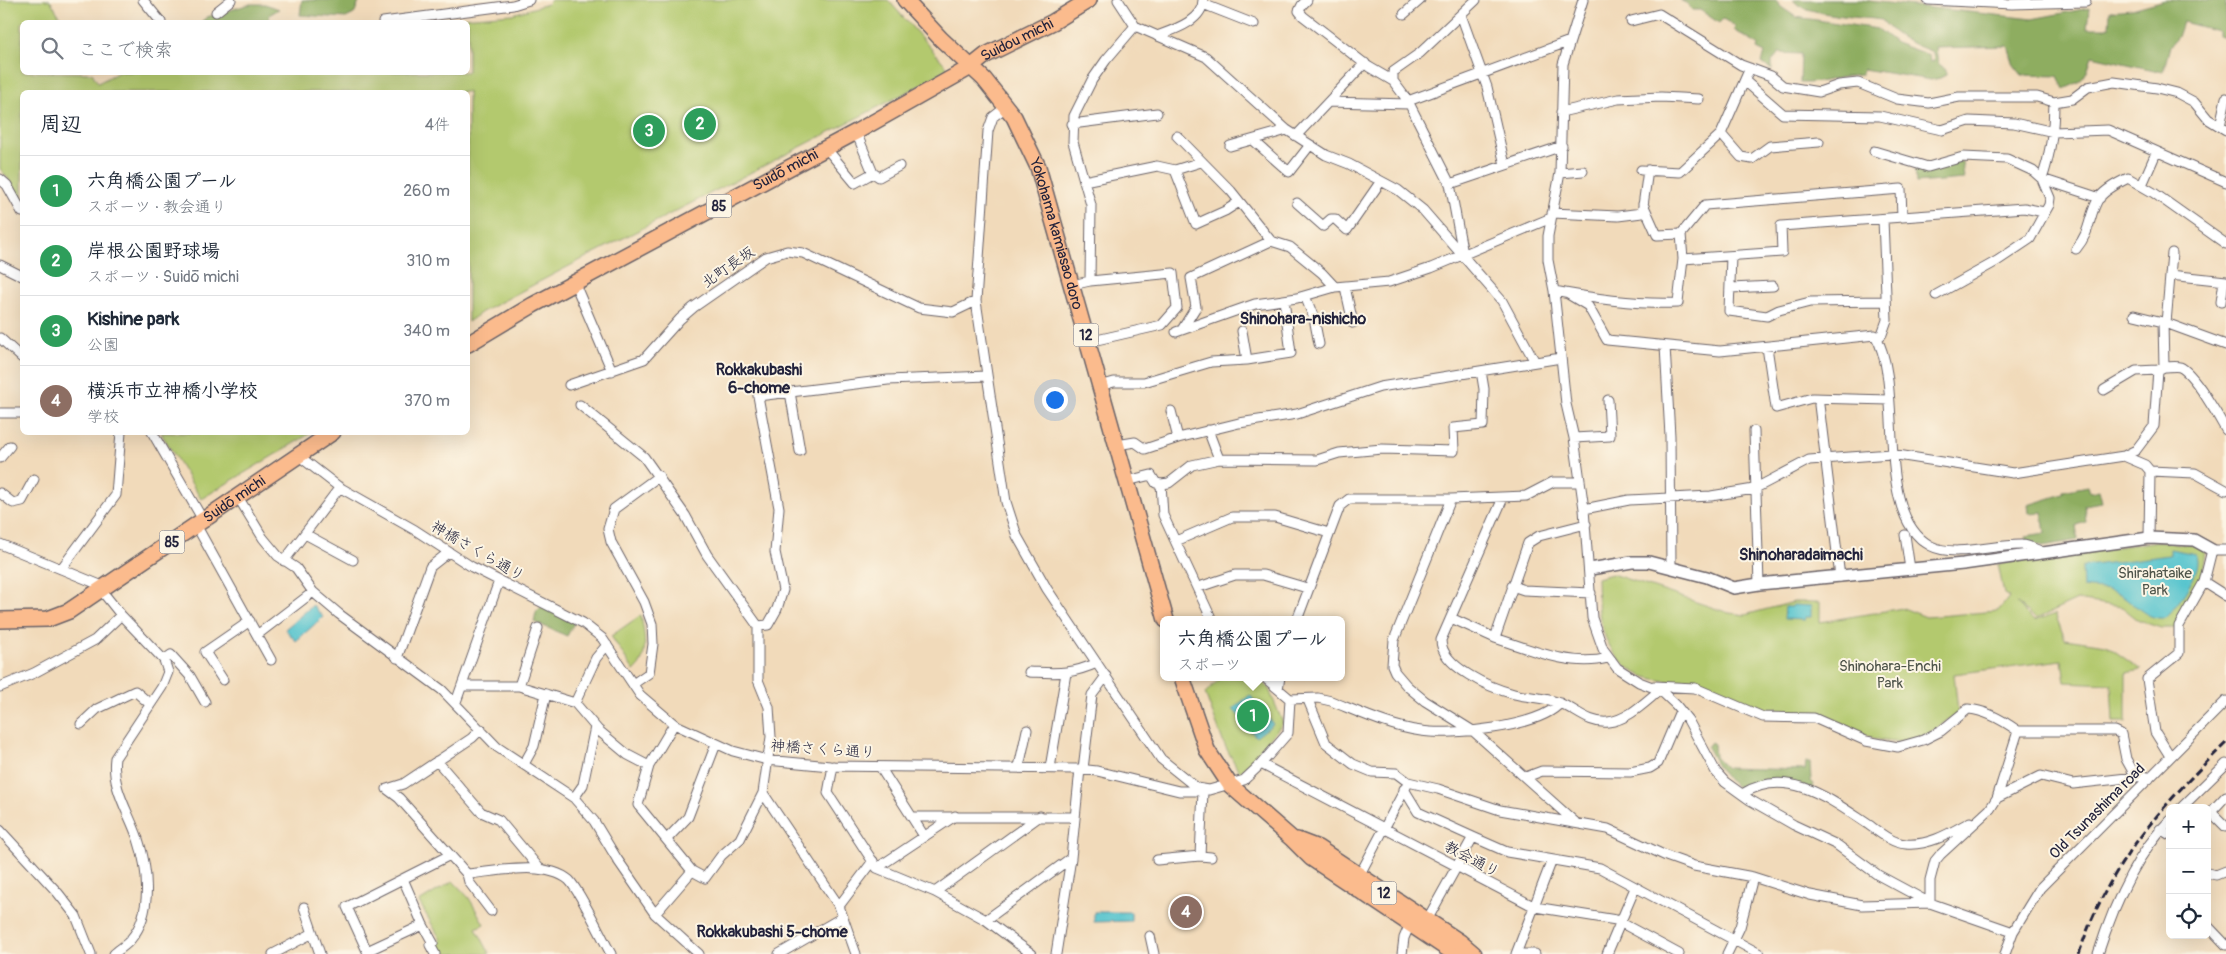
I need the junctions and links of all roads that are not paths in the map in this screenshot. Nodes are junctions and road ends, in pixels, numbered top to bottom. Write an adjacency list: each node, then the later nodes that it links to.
1 (143, 0): 19 (street)
2 (231, 0): 16 (street)
3 (529, 0): 14 (street)
4 (905, 0): 27 (main road, 12)
5 (1089, 0): 27 (main road, Suidou michi / 85)
6 (1118, 0): 23 (street)
7 (1307, 0): 26 (street)
8 (1420, 0): 17 (street)
9 (1573, 0): 15 (street)
10 (1928, 0): 13 (street)
11 (1473, 1): 18 (street)
12 (1203, 2): 22 (street); 24 (street)
13 (2086, 2)
14 (496, 4): 20 (street)
15 (1582, 4): 25 (street)
16 (216, 12)
17 (1404, 14)
18 (1461, 14): 29 (street); 30 (street)
19 (159, 20)
20 (396, 20)
21 (1631, 21): 28 (street)
22 (1254, 24)
23 (1135, 26): 24 (street); 40 (street)
24 (1157, 36): 42 (street)
25 (1570, 42): 29 (street); 38 (street)
26 (1365, 63): 30 (street); 34 (street)
27 (971, 67): 37 (main road, Yokohama kamiasao doro / 12); 43 (main road, Suidō michi / 85)
28 (1750, 68): 31 (street); 35 (street)
29 (1482, 74): 36 (street); 57 (street)
30 (1393, 81): 36 (street)
31 (1745, 81): 44 (street); 45 (street)
32 (2226, 98): 41 (street)
33 (1699, 99): 38 (street)
34 (1328, 102): 36 (street); 47 (street)
35 (2054, 102): 41 (street); 44 (street)
36 (1409, 103): 68 (street)
37 (1006, 108): 93 (main road, Yokohama kamiasao doro / 12); 103 (street)
38 (1561, 112): 52 (street)
39 (1157, 113): 40 (street)
40 (1071, 118): 65 (street)
41 (2223, 128)
42 (1287, 130): 47 (street); 48 (street)
43 (856, 132): 53 (main road, Suidō michi / 85); 61 (street)
44 (2054, 132): 55 (street); 64 (street)
45 (1721, 134): 49 (street); 73 (street)
46 (1177, 136): 56 (street)
47 (1296, 136): 50 (street)
48 (1253, 140): 50 (street); 51 (street)
49 (1819, 142)
50 (1310, 145): 66 (street)
51 (1230, 146)
52 (1562, 146): 57 (street); 62 (street)
53 (826, 148): 61 (street); 92 (main road, Suidō michi / 85)
54 (1874, 151): 64 (street)
55 (2156, 153): 67 (street); 69 (street)
56 (1201, 162): 59 (street); 71 (street)
57 (1506, 165): 68 (street)
58 (899, 166): 61 (street)
59 (1175, 170): 65 (street); 71 (street)
60 (1583, 172): 62 (street)
61 (874, 173)
62 (1560, 173): 76 (street)
63 (0, 179): 74 (street)
64 (2042, 179): 70 (street); 75 (street)
65 (1084, 181): 90 (street)
66 (1381, 181): 72 (street); 84 (street)
67 (2226, 182)
68 (1450, 184): 84 (street)
69 (2142, 185): 70 (street); 81 (street)
70 (2100, 198): 82 (street)
71 (1239, 202): 80 (street)
72 (1297, 203)
73 (1643, 204): 76 (street); 79 (street)
74 (20, 208)
75 (2044, 212): 77 (street); 100 (street)
76 (1552, 216): 84 (street); 98 (street)
77 (1902, 217): 78 (street); 79 (street)
78 (1883, 219): 85 (street); 104 (street)
79 (1681, 234): 86 (street)
80 (1271, 241): 96 (street); 102 (street)
81 (2226, 244)
82 (2076, 248)
83 (2172, 253): 89 (street)
84 (1463, 255): 95 (street); 121 (street)
85 (1731, 256): 86 (street); 97 (street)
86 (1683, 260): 99 (street)
87 (0, 265): 88 (street)
88 (20, 275)
89 (2170, 275): 91 (street); 107 (street)
90 (1090, 281): 93 (street); 112 (street)
91 (2225, 281): 105 (street)
92 (575, 284): 113 (main road, Suidō michi / 85); 123 (street)
93 (1072, 285): 112 (main road, Yokohama kamiasao doro / 12)
94 (1773, 286): 97 (street)
95 (1345, 287): 96 (street); 108 (street)
96 (1334, 288): 101 (street)
97 (1731, 288): 104 (street)
98 (1554, 291): 99 (street); 119 (street)
99 (1568, 294): 116 (street)
100 (1936, 295)
101 (1305, 296): 102 (street); 114 (street)
102 (1284, 300): 120 (street)
103 (976, 301): 123 (street, 北町長坂); 125 (street)
104 (1885, 301): 111 (street)
105 (2221, 302)
106 (2134, 315): 107 (street)
107 (2164, 322): 115 (street); 122 (street)
108 (1353, 323)
109 (1242, 331): 120 (street)
110 (0, 338): 118 (street)
111 (1877, 339): 117 (street); 131 (street)
112 (1088, 342): 127 (main road, Yokohama kamiasao doro / 12)
113 (470, 343)
114 (1319, 344)
115 (2226, 345)
116 (1665, 346): 117 (street); 166 (street)
117 (1767, 346): 131 (street)
118 (20, 356)
119 (1561, 358): 121 (street); 145 (street)
120 (1247, 360): 127 (street)
121 (1535, 362): 124 (street)
122 (2161, 369): 128 (street); 139 (street); 151 (street)
123 (612, 371): 126 (street, 北町長坂)
124 (1481, 371): 138 (street); 153 (street)
125 (987, 376): 129 (street); 215 (street)
126 (569, 385)
127 (1100, 386): 146 (main road, Yokohama kamiasao doro / 12)
128 (2104, 390)
129 (790, 392): 148 (street); 206 (street)
130 (1608, 400): 145 (street)
131 (1889, 400): 149 (street)
132 (0, 405): 136 (street)
133 (1820, 405): 154 (street)
134 (580, 406): 156 (street)
135 (1171, 412): 144 (street)
136 (4, 413): 137 (street)
137 (20, 413)
138 (1208, 430): 144 (street); 153 (street)
139 (2226, 430)
140 (1754, 431): 162 (street)
141 (120, 435): 185 (street)
142 (154, 435): 170 (street)
143 (329, 435): 150 (main road, Suidō michi / 85)
144 (1178, 438): 146 (street)
145 (1574, 438): 159 (street)
146 (1117, 445): 158 (main road, Yokohama kamiasao doro / 12)
147 (10, 446): 152 (street)
148 (800, 451)
149 (1891, 454): 151 (street); 154 (street); 181 (street)
150 (299, 456): 161 (street, 神橋さくら通り); 165 (main road, Suidō michi / 85)
151 (2124, 456): 155 (street)
152 (0, 458)
153 (1219, 459): 160 (street)
154 (1826, 459): 162 (street); 188 (street)
155 (2150, 471): 163 (street); 175 (street)
156 (659, 476): 206 (street); 223 (street)
157 (34, 479): 164 (street)
158 (1127, 481): 160 (street); 200 (main road, Yokohama kamiasao doro / 12)
159 (1580, 482): 167 (street); 169 (street)
160 (1161, 484): 176 (street)
161 (340, 487): 173 (street); 180 (street, 神橋さくら通り)
162 (1754, 489): 166 (street); 191 (street)
163 (2226, 490)
164 (0, 493)
165 (238, 497): 170 (main road, Suidō michi / 85); 183 (street)
166 (1671, 497): 169 (street); 184 (street)
167 (1503, 498): 168 (street); 203 (street)
168 (1450, 500): 172 (street); 244 (street)
169 (1584, 509): 171 (street)
170 (200, 523): 195 (main road, Suidō michi / 85); 205 (street)
171 (1586, 524): 187 (street); 192 (street)
172 (1329, 533): 176 (street); 194 (street)
173 (305, 534): 182 (street); 183 (street)
174 (1905, 535): 186 (street)
175 (2149, 538): 178 (street); 181 (street)
176 (1176, 541): 193 (street)
177 (0, 544): 185 (street)
178 (2212, 550): 179 (street); 190 (street)
179 (2226, 550)
180 (449, 552): 189 (street, 神橋さくら通り); 211 (street)
181 (2044, 553): 186 (street)
182 (353, 560)
183 (284, 561): 196 (street)
184 (1672, 567): 187 (street); 191 (street)
185 (61, 569): 195 (street)
186 (1910, 569): 188 (street)
187 (1590, 570): 197 (street)
188 (1840, 577): 191 (street)
189 (499, 580): 210 (street, 神橋さくら通り); 224 (street)
190 (2204, 582): 198 (street); 247 (street)
191 (1759, 584)
192 (1512, 586): 197 (street); 209 (street)
193 (1199, 587): 194 (street); 201 (street)
194 (1307, 588): 202 (street)
195 (103, 589): 199 (street); 204 (main road, Suidō michi / 85)
196 (313, 592): 208 (street); 211 (street)
197 (1591, 593): 212 (street)
198 (2226, 596)
199 (121, 615): 213 (street); 226 (street)
200 (1165, 616)
201 (1210, 616)
202 (1298, 616)
203 (1451, 618): 209 (street); 236 (street)
204 (0, 620)
205 (250, 621): 208 (street); 219 (street)
206 (758, 626): 248 (street)
207 (538, 628): 225 (street)
208 (257, 635): 214 (street)
209 (1495, 638): 212 (street)
210 (607, 645): 223 (street, 神橋さくら通り); 235 (street)
211 (398, 658): 234 (street)
212 (1608, 658): 227 (street)
213 (164, 660): 233 (street); 237 (street)
214 (271, 660)
215 (1097, 663): 217 (street); 218 (street)
216 (1029, 672): 217 (street)
217 (1066, 673): 257 (street)
218 (1106, 676): 258 (street); 264 (street)
219 (224, 680)
220 (1183, 681): 262 (main road, 12)
221 (1269, 681): 228 (street)
222 (1279, 681): 228 (street)
223 (633, 684): 240 (street, 神橋さくら通り)
224 (463, 686): 225 (street); 234 (street)
225 (519, 686): 229 (street)
226 (0, 687)
227 (1656, 688): 236 (street); 238 (street); 245 (street)
228 (1278, 689): 230 (street)
229 (546, 694): 235 (street); 250 (street)
230 (1290, 700): 231 (street); 251 (street, 神橋さくら通り)
231 (1308, 700): 244 (street); 263 (street)
232 (2226, 700): 247 (street, Old Tsunashima road)
233 (205, 702)
234 (456, 702): 242 (street)
235 (575, 703): 241 (street)
236 (1560, 703): 244 (street)
237 (150, 704): 239 (street); 325 (street)
238 (1680, 710): 259 (street); 266 (street)
239 (81, 724)
240 (674, 724): 246 (street, 神橋さくら通り); 253 (street)
241 (595, 727): 253 (street); 268 (street)
242 (481, 729): 249 (street); 250 (street)
243 (1027, 730): 256 (street)
244 (1473, 731): 259 (street)
245 (2018, 731): 260 (street); 269 (street)
246 (716, 744): 248 (street, 神橋さくら通り); 286 (street)
247 (2170, 756): 261 (street, Old Tsunashima road)
248 (767, 760): 254 (street, 神橋さくら通り); 265 (street)
249 (437, 761): 287 (street); 295 (street)
250 (524, 764): 268 (street)
251 (1261, 764): 262 (street, 神橋さくら通り); 279 (street, 教会通り)
252 (2226, 764): 270 (street)
253 (649, 766): 286 (street)
254 (833, 766): 255 (street, 神橋さくら通り); 293 (street)
255 (880, 767): 256 (street, 神橋さくら通り); 273 (street)
256 (1019, 767): 257 (street, 神橋さくら通り)
257 (1050, 768): 258 (street, 神橋さくら通り)
258 (1082, 769): 264 (street, 神橋さくら通り); 274 (street)
259 (1526, 777): 276 (street)
260 (2136, 777): 261 (street); 269 (street)
261 (2149, 779): 318 (street, Old Tsunashima road)
262 (1230, 785): 264 (street, 神橋さくら通り); 285 (main road, 12)
263 (1406, 786): 276 (street); 279 (street); 284 (street)
264 (1203, 791): 288 (street)
265 (763, 793): 296 (street); 306 (street)
266 (1744, 793): 275 (street); 305 (street)
267 (2226, 796): 278 (street)
268 (574, 798): 310 (street)
269 (1997, 798): 275 (street)
270 (2185, 804)
271 (955, 816): 272 (street); 273 (street); 283 (street)
272 (1040, 816): 274 (street); 304 (street)
273 (912, 817): 283 (street)
274 (1076, 817): 289 (street)
275 (1979, 817): 305 (street)
276 (1575, 822): 301 (street)
277 (2166, 824): 280 (street)
278 (2226, 827)
279 (1385, 828): 294 (street, 教会通り); 300 (street)
280 (2160, 829): 282 (street); 345 (street)
281 (0, 830): 324 (street)
282 (2166, 833)
283 (924, 836): 293 (street)
284 (1474, 837): 292 (street); 294 (street)
285 (1291, 838): 300 (main road, 12); 315 (main road, 12)
286 (667, 839): 296 (street)
287 (450, 855): 298 (street); 302 (street)
288 (1200, 856): 290 (street); 291 (street)
289 (1071, 858): 312 (street); 334 (street)
290 (1211, 858)
291 (1157, 860)
292 (1552, 860): 303 (street); 307 (street)
293 (875, 864): 304 (street); 306 (street)
294 (1458, 867): 307 (street, 教会通り); 313 (street)
295 (539, 868): 298 (street); 329 (street)
296 (692, 871): 310 (street)
297 (2226, 871): 299 (street)
298 (467, 874): 309 (street)
299 (2211, 874)
300 (1359, 876): 313 (main road, 12)
301 (1752, 877): 305 (street); 321 (street)
302 (403, 879): 316 (street); 316 (street)
303 (1635, 888): 314 (street); 321 (street)
304 (935, 892): 312 (street)
305 (1930, 903): 318 (street)
306 (839, 906): 311 (street)
307 (1535, 906): 314 (street, 教会通り); 339 (street)
308 (304, 908): 319 (street)
309 (491, 911)
310 (655, 914): 330 (street)
311 (843, 917): 331 (street); 332 (street)
312 (986, 920): 333 (street)
313 (1427, 920): 338 (main road, 12)
314 (1620, 922): 341 (street); 342 (street, 教会通り)
315 (1410, 924): 336 (street); 337 (main road, 12)
316 (423, 925): 328 (street)
317 (2211, 928): 322 (street)
318 (2013, 932): 323 (street, Old Tsunashima road)
319 (313, 933): 326 (street); 327 (street)
320 (1150, 936): 335 (street)
321 (1735, 941): 343 (street); 344 (street)
322 (2226, 945)
323 (2007, 952)
324 (91, 954)
325 (114, 954)
326 (273, 954)
327 (320, 954)
328 (435, 954)
329 (611, 954)
330 (699, 954)
331 (779, 954)
332 (856, 954)
333 (1032, 954)
334 (1056, 954)
335 (1154, 954)
336 (1402, 954)
337 (1455, 954)
338 (1474, 954)
339 (1516, 954): 340 (street)
340 (1535, 954)
341 (1607, 954)
342 (1679, 954)
343 (1726, 954)
344 (1760, 954)
345 (2098, 954)

